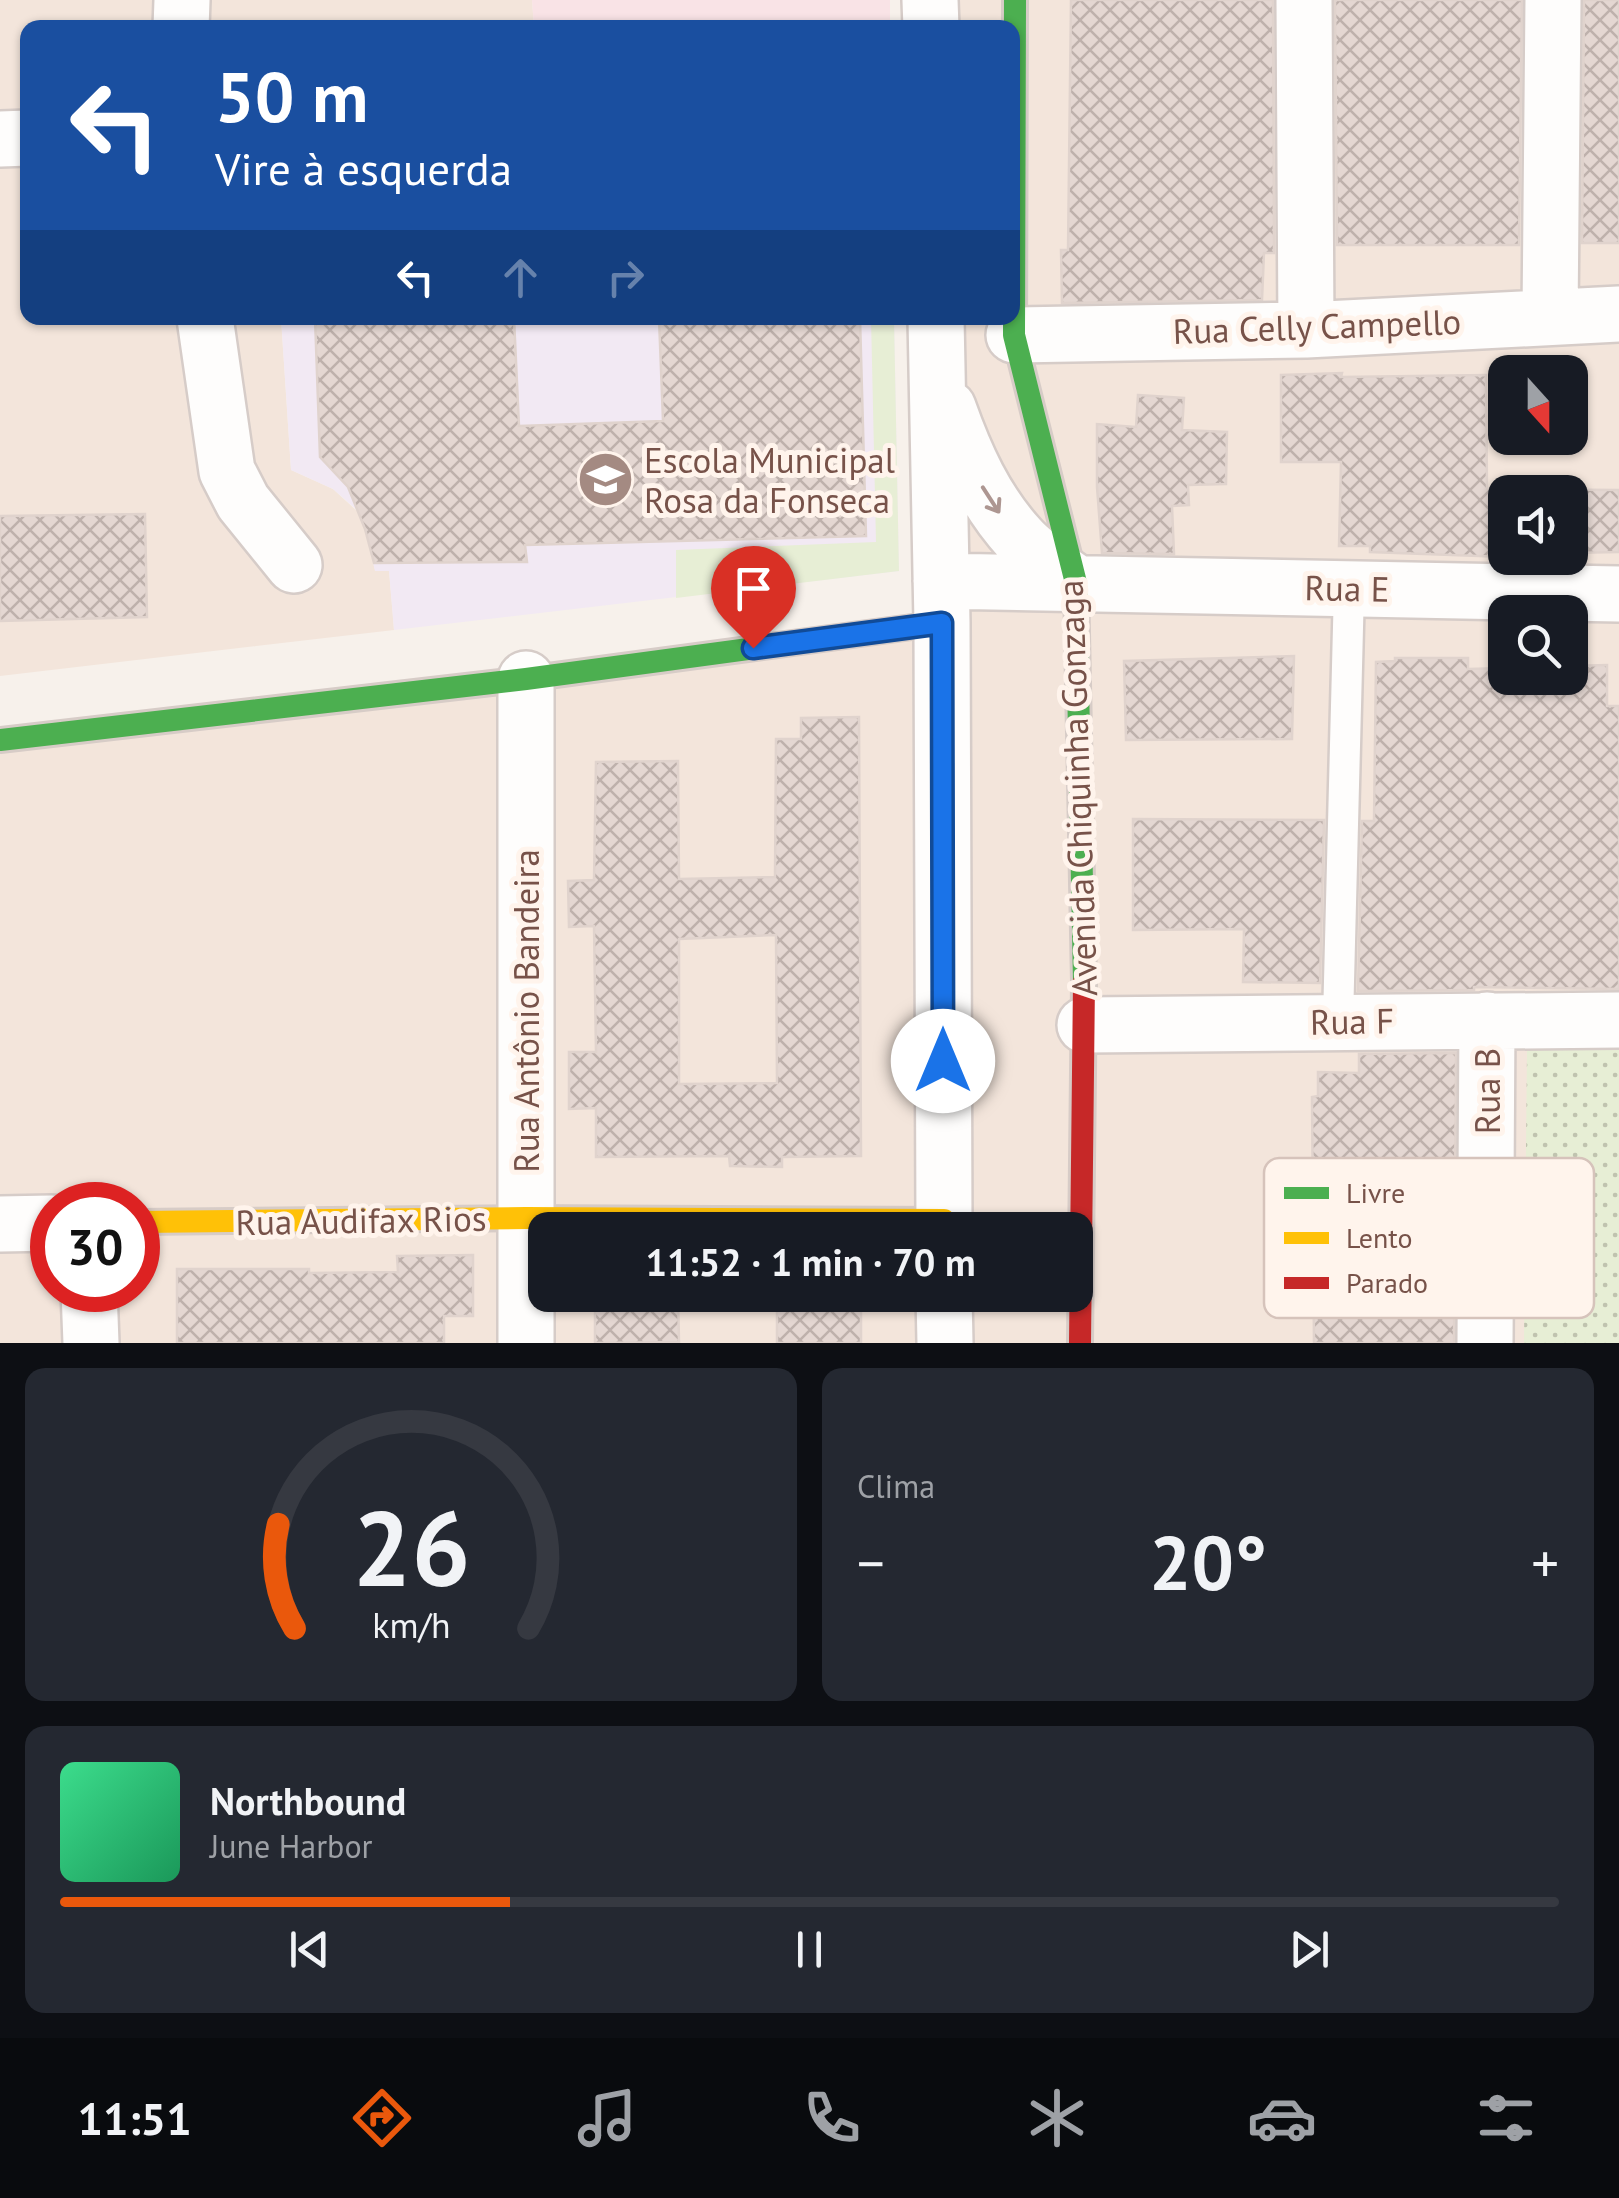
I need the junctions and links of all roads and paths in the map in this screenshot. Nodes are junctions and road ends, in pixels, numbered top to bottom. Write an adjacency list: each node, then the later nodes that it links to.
1 (1304, 0): 8 (street)
2 (1553, 0): 4 (street)
3 (1619, 314): 4 (street, Rua Celly Campello)
4 (1550, 316): 8 (street, Rua Celly Campello)
5 (206, 325): 11 (street)
6 (936, 325): 10 (street)
7 (1014, 325): 9 (street, Avenida Chiquinha Gonzaga)
8 (1306, 330): 9 (street, Rua Celly Campello)
9 (1014, 335): 12 (street, Avenida Chiquinha Gonzaga)
10 (937, 379): 12 (street, one-way to 12); 15 (street)
11 (294, 565)
12 (1076, 584): 13 (street, Rua E); 15 (street, Rua E); 21 (street, Avenida Chiquinha Gonzaga)
13 (1349, 588): 14 (street, Rua E); 20 (lane)
14 (1619, 594)
15 (941, 602): 16 (street); 23 (street)
16 (526, 679): 17 (street); 24 (street, Rua Antônio Bandeira)
17 (0, 740)
18 (1487, 1020): 19 (street, Rua F); 20 (street, Rua F); 22 (street, Rua B)
19 (1619, 1020)
20 (1338, 1021): 21 (street, Rua F)
21 (1085, 1025): 34 (street, Avenida Chiquinha Gonzaga)
22 (1486, 1158)
23 (944, 1212)
24 (526, 1218): 25 (street, Rua Audifax Rios); 32 (street, Rua Antônio Bandeira)
25 (160, 1222)
26 (0, 1224): 27 (street)
27 (30, 1224)
28 (90, 1312): 31 (street)
29 (944, 1312): 33 (street)
30 (1485, 1318): 35 (street, Rua B)
31 (90, 1343)
32 (526, 1343)
33 (945, 1343)
34 (1080, 1343)
35 (1485, 1343)

